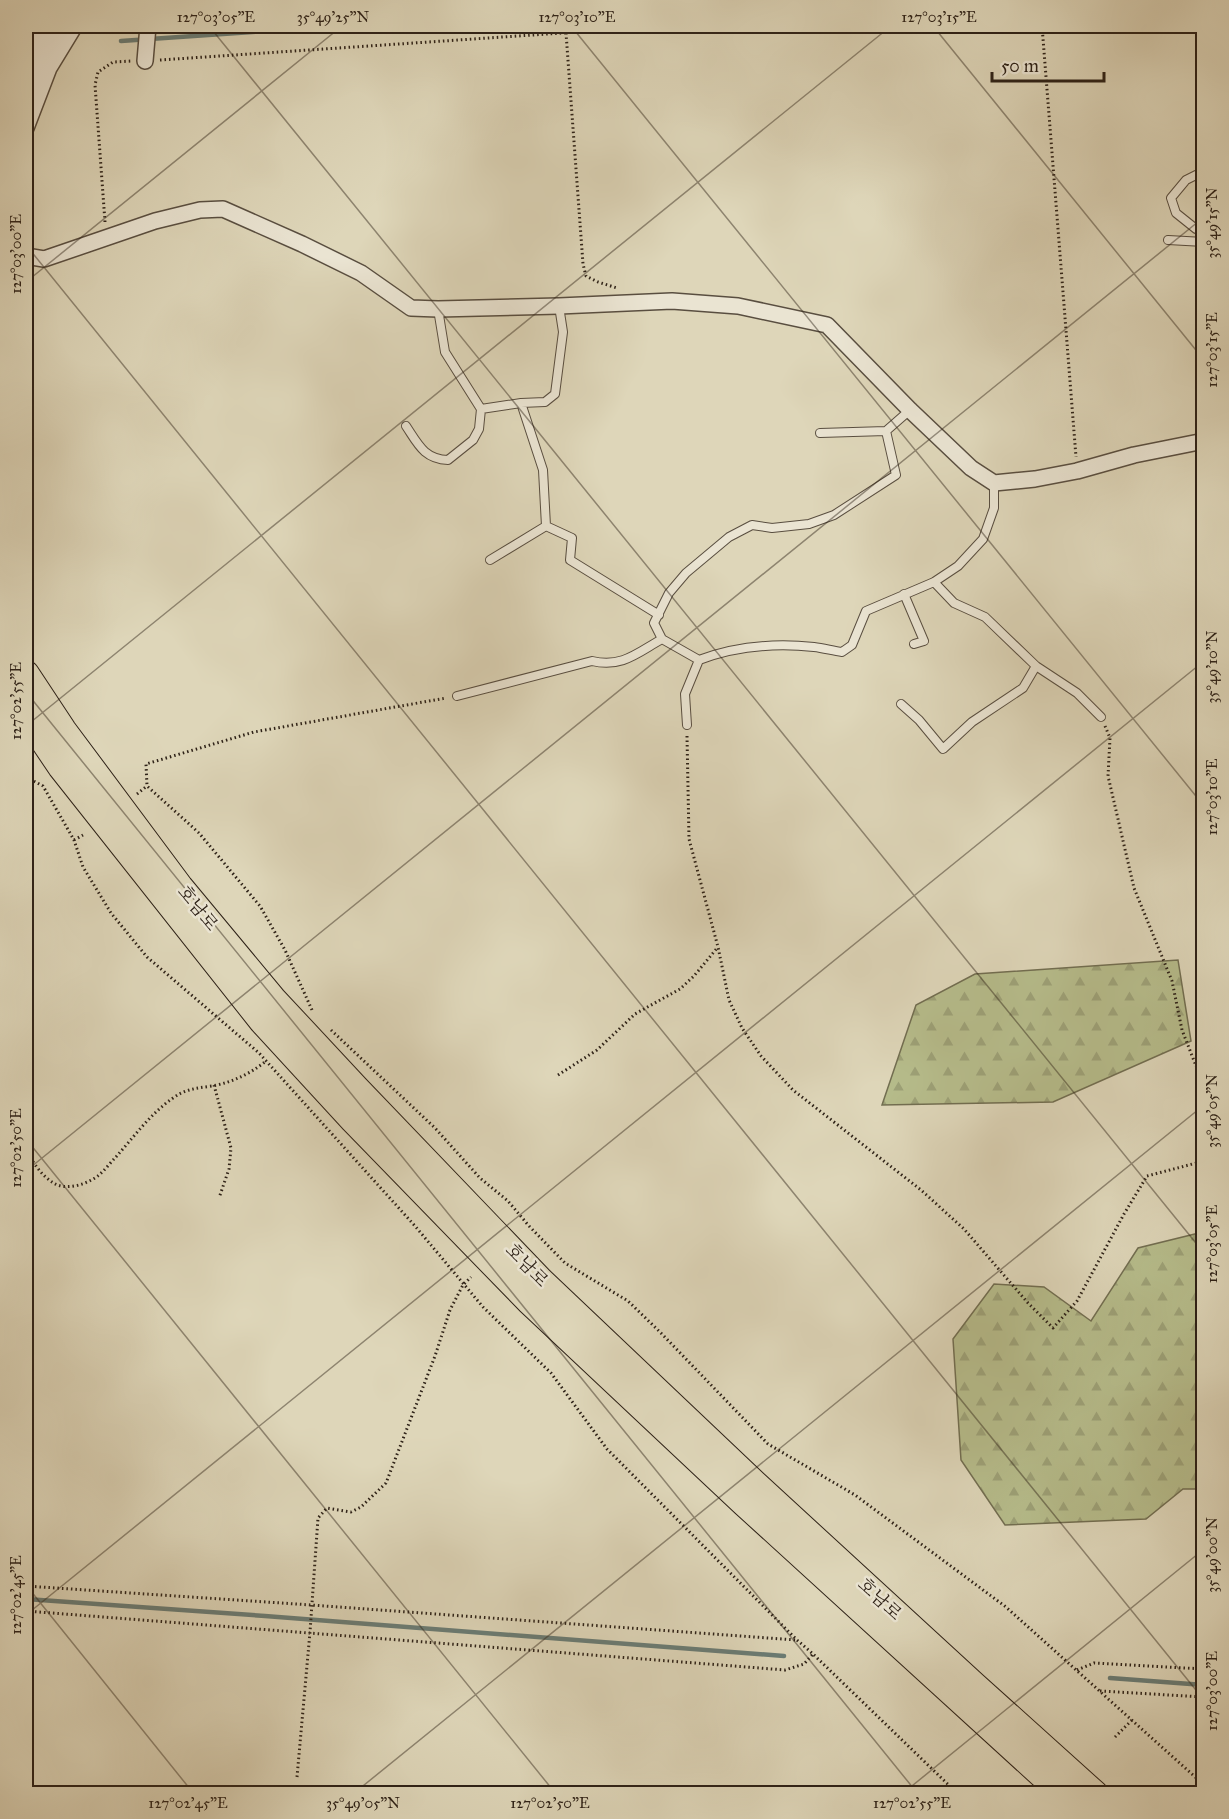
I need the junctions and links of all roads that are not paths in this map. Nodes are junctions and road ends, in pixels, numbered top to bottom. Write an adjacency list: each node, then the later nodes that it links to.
1 (42, 26): 5 (main road)
2 (62, 26): 7 (main road)
3 (72, 26): 8 (street)
4 (148, 26): 6 (street)
5 (26, 51)
6 (146, 56)
7 (26, 80)
8 (26, 128)
9 (1198, 174): 10 (lane)
10 (1203, 230)
11 (1168, 240): 12 (lane)
12 (1203, 242)
13 (26, 256): 15 (street)
14 (558, 306): 15 (street); 16 (lane); 18 (street)
15 (438, 309): 17 (lane)
16 (521, 403): 17 (lane); 24 (lane)
17 (481, 408): 19 (lane)
18 (910, 410): 20 (lane); 23 (street)
19 (406, 426)
20 (886, 431): 21 (lane); 28 (lane)
21 (820, 434)
22 (1203, 441): 23 (street)
23 (994, 483): 26 (lane)
24 (546, 526): 25 (lane); 28 (lane)
25 (490, 560)
26 (934, 582): 27 (lane); 32 (lane)
27 (904, 594): 30 (lane); 31 (lane)
28 (658, 615): 29 (lane)
29 (662, 639): 31 (lane); 34 (lane)
30 (914, 644)
31 (699, 660): 38 (lane)
32 (1036, 666): 35 (lane); 37 (lane)
33 (26, 674): 40 (highway, 호남로)
34 (457, 696)
35 (900, 704)
36 (26, 714): 39 (highway, 호남로)
37 (1101, 717)
38 (687, 725)
39 (1063, 1794)
40 (1095, 1794)

